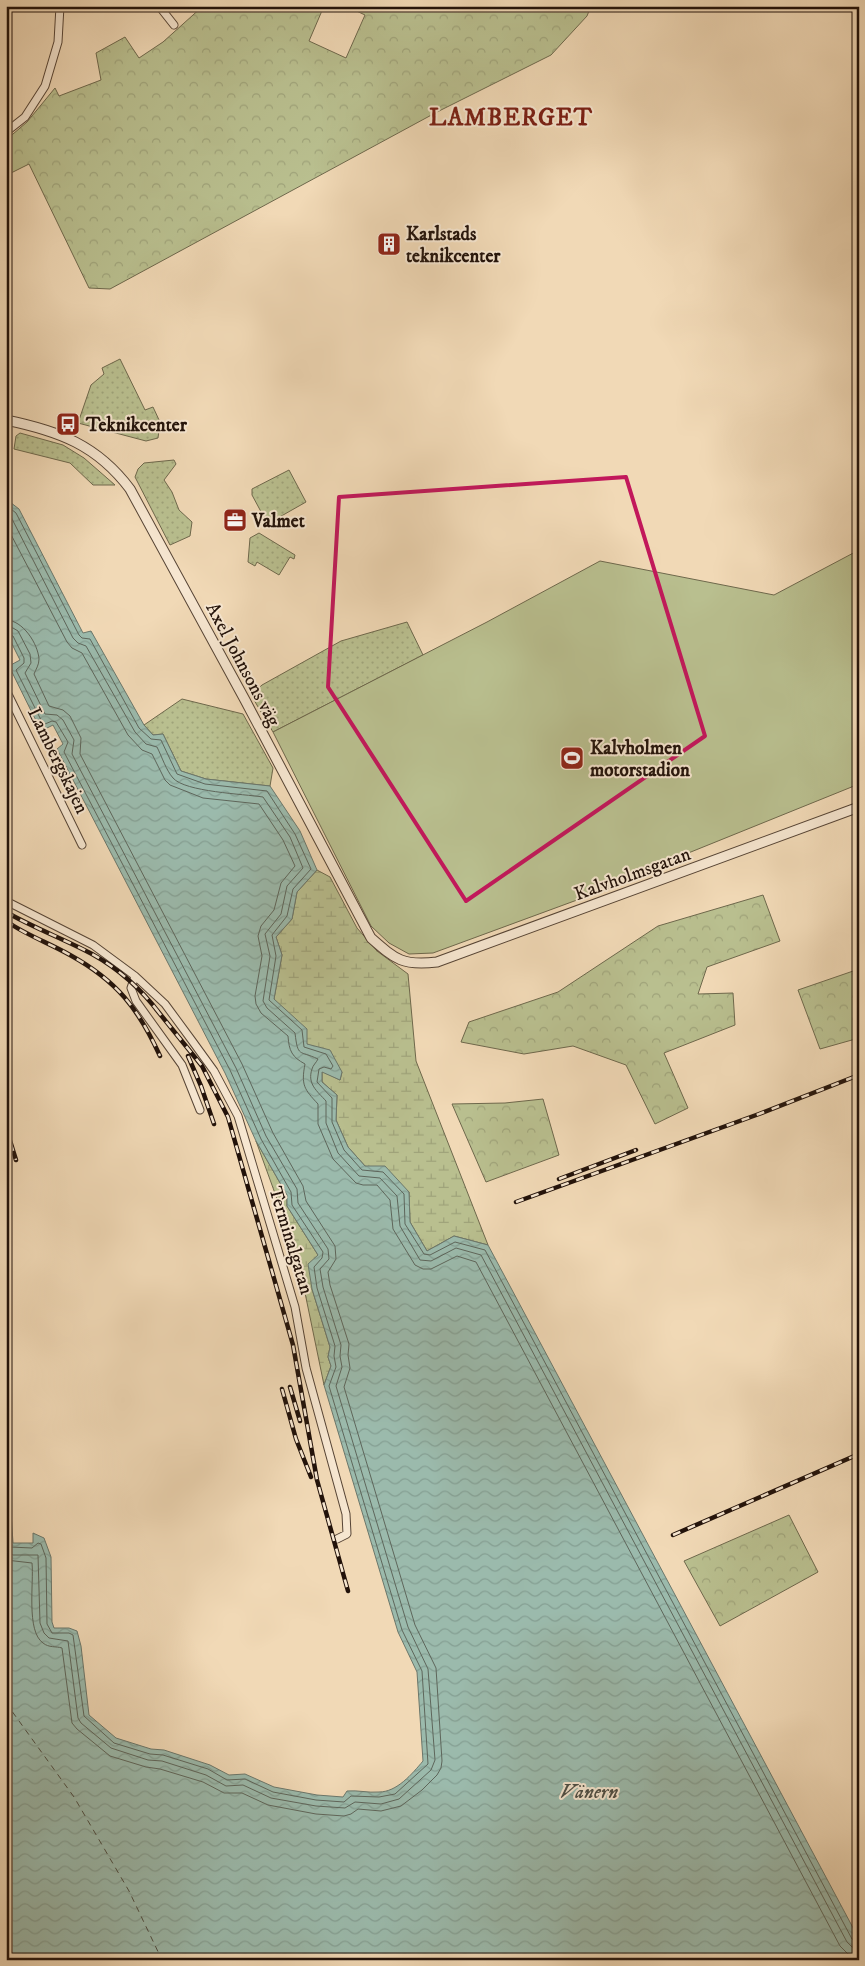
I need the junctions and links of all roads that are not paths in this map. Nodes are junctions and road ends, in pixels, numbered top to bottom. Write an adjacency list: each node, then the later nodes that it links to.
1 (60, 6): 4 (street)
2 (159, 6): 3 (street)
3 (174, 25)
4 (6, 132)
5 (6, 420): 10 (street, Axel Johnsons väg)
6 (6, 690): 8 (street, Lambergskajen)
7 (859, 807): 10 (street, Kalvholmsgatan)
8 (82, 845)
9 (6, 901): 11 (street)
10 (416, 964)
11 (135, 976): 12 (street); 13 (street, Terminalgatan)
12 (200, 1110)
13 (337, 1539)

